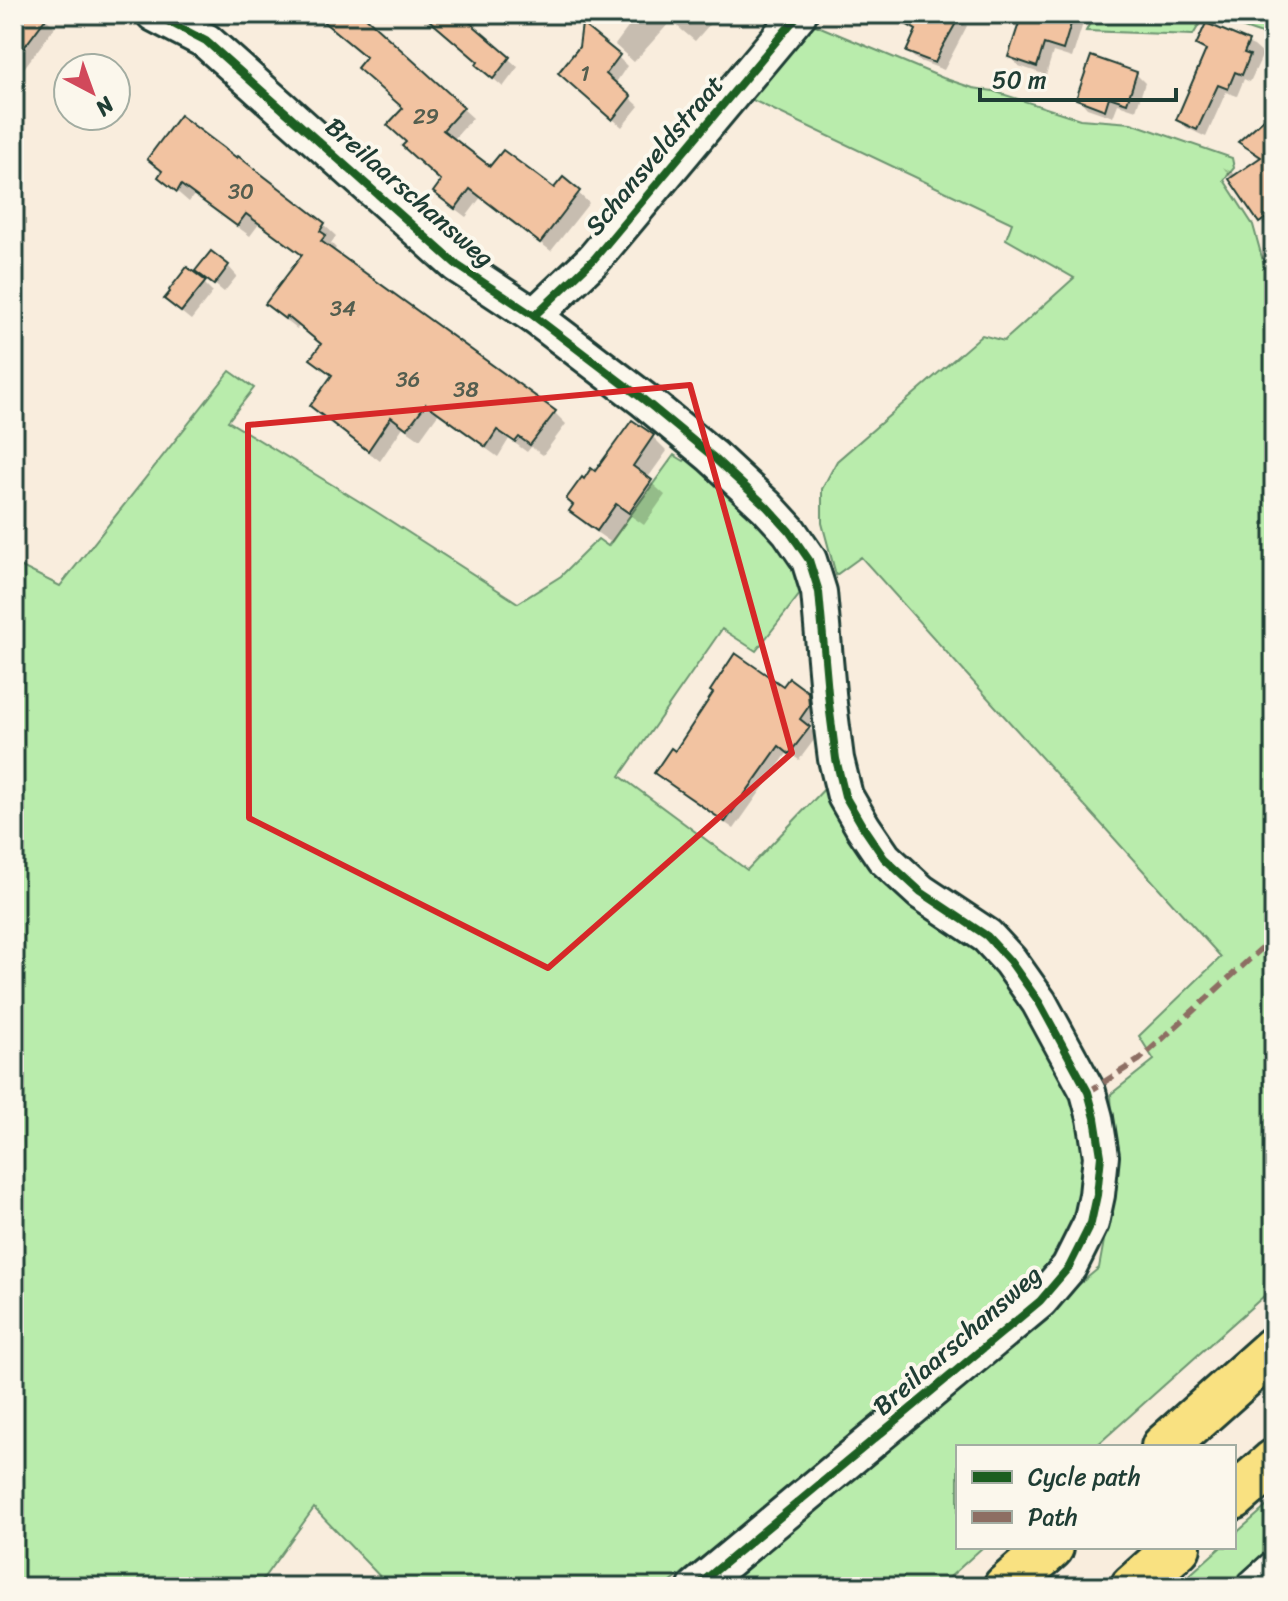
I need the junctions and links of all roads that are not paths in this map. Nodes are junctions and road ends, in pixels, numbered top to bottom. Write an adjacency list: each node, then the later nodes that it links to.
1 (154, 14): 3 (street, Breilaarschansweg)
2 (799, 14): 3 (street, Schansveldstraat)
3 (534, 316): 11 (street, Breilaarschansweg)
4 (1274, 1349): 5 (highway)
5 (1166, 1445)
6 (1274, 1462): 7 (highway)
7 (1236, 1495)
8 (1049, 1549): 12 (highway)
9 (1176, 1549): 13 (highway)
10 (1274, 1569): 14 (street)
11 (696, 1587)
12 (1006, 1587)
13 (1133, 1587)
14 (1254, 1587)

